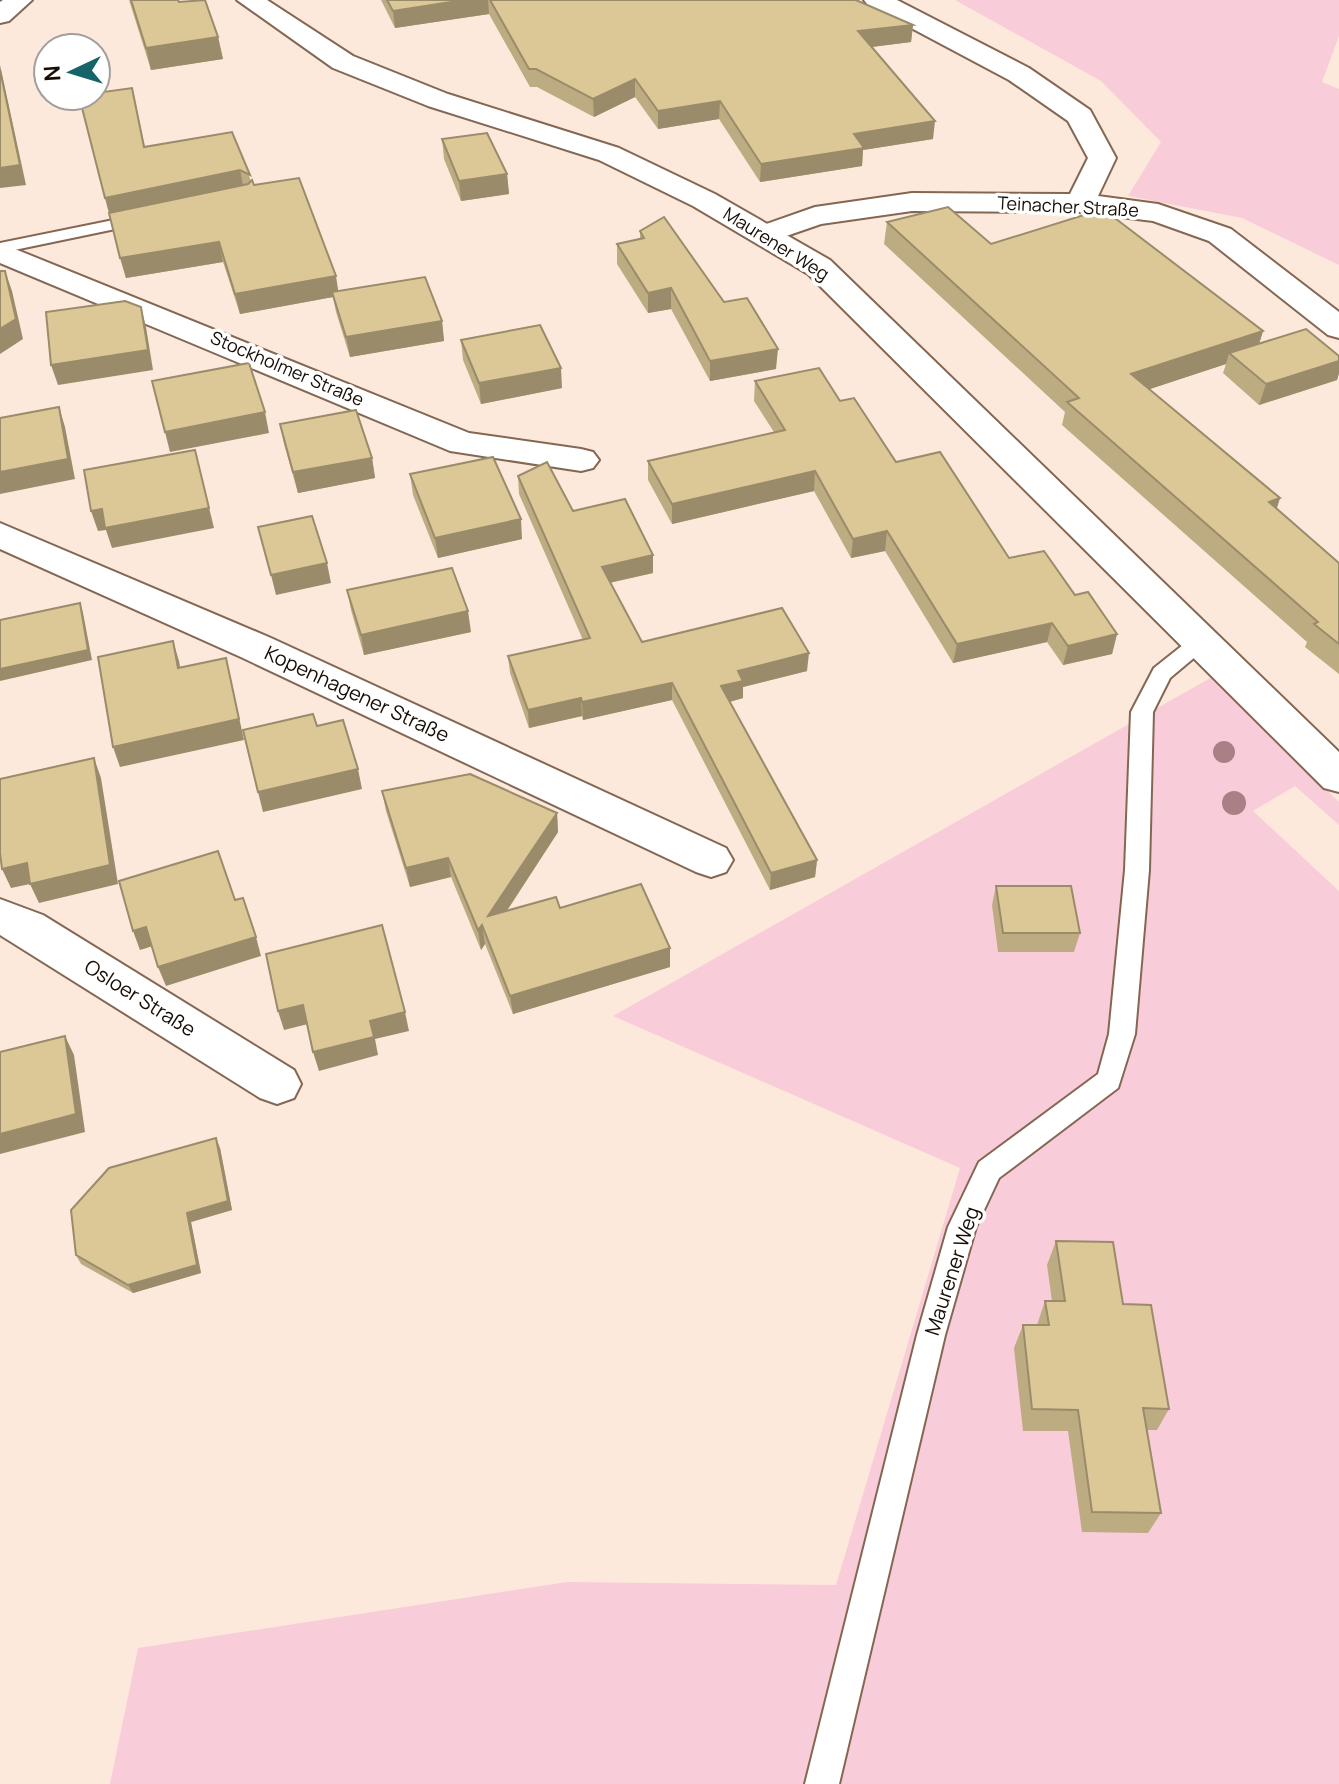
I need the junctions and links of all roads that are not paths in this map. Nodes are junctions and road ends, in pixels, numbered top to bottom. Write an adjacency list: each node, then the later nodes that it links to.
1 (19, 0): 4 (street)
2 (250, 0): 7 (street, Maurener Weg)
3 (877, 0): 5 (street)
4 (0, 15)
5 (1080, 203): 7 (street, Teinacher Straße); 9 (street, Teinacher Straße)
6 (153, 216): 8 (lane, Stockholmer Straße)
7 (766, 234): 12 (street, Maurener Weg)
8 (0, 250): 10 (street, Stockholmer Straße)
9 (1339, 328)
10 (581, 460)
11 (0, 535): 14 (street, Kopenhagener Straße)
12 (1200, 642): 13 (street, Maurener Weg); 17 (lane, Maurener Weg)
13 (1339, 777)
14 (711, 860)
15 (0, 916): 16 (street, Osloer Straße)
16 (277, 1084)
17 (822, 1784)

